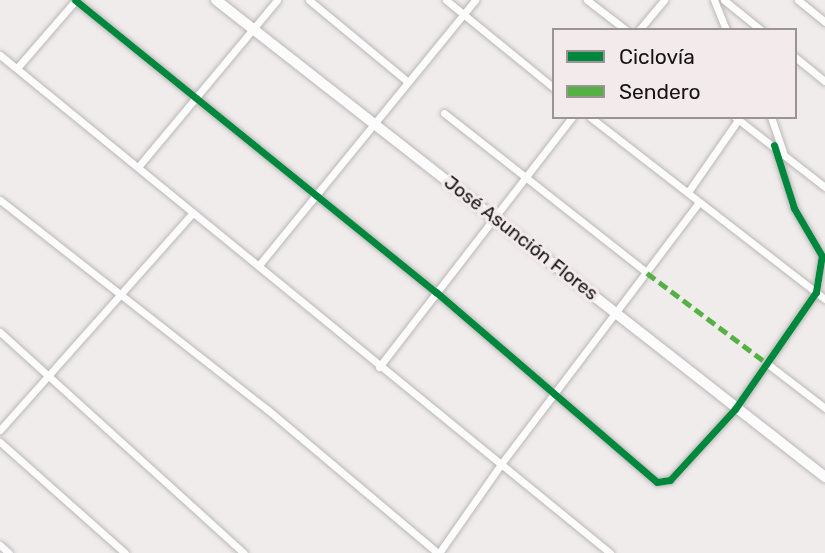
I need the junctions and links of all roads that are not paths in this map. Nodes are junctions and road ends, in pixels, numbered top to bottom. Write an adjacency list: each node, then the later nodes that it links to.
1 (76, 0): 21 (street); 25 (street)
2 (216, 0): 18 (street, José Asunción Flores)
3 (277, 0): 18 (street)
4 (309, 0): 22 (street)
5 (446, 0): 12 (street)
6 (475, 0): 12 (street)
7 (587, 0): 14 (street)
8 (664, 0): 15 (street)
9 (714, 0): 16 (street)
10 (724, 0): 17 (street)
11 (798, 0): 13 (street)
12 (463, 15): 22 (street); 24 (street)
13 (825, 22)
14 (622, 28)
15 (641, 28)
16 (725, 28)
17 (759, 28)
18 (254, 30): 25 (street); 31 (street, José Asunción Flores)
19 (0, 55): 21 (street)
20 (797, 59): 23 (street)
21 (17, 68): 34 (street)
22 (407, 81): 31 (street)
23 (825, 81)
24 (552, 87)
25 (197, 98): 34 (street); 38 (street)
26 (444, 113): 35 (street)
27 (570, 119): 35 (street)
28 (593, 119): 37 (street)
29 (737, 119): 32 (street); 37 (street)
30 (772, 119): 33 (street)
31 (372, 123): 38 (street); 42 (street, José Asunción Flores)
32 (774, 145): 33 (street); 44 (street)
33 (783, 152): 36 (street)
34 (138, 167): 41 (street)
35 (524, 178): 42 (street); 46 (street)
36 (825, 187)
37 (688, 192): 40 (street)
38 (315, 194): 45 (street); 47 (street)
39 (0, 200): 49 (street)
40 (699, 202): 46 (street); 48 (street)
41 (193, 213): 45 (street); 49 (street)
42 (492, 216): 47 (street); 51 (street, José Asunción Flores)
43 (825, 244): 44 (street)
44 (822, 256): 48 (street)
45 (260, 265): 54 (street)
46 (647, 273): 51 (street)
47 (436, 292): 54 (street); 56 (street)
48 (816, 292): 50 (street); 53 (street)
49 (121, 293): 55 (street); 67 (street)
50 (825, 299)
51 (618, 314): 56 (street); 58 (street, José Asunción Flores)
52 (0, 332): 55 (street)
53 (769, 365): 57 (street); 58 (street)
54 (379, 367): 61 (street)
55 (49, 374): 59 (street); 66 (street)
56 (554, 396): 58 (street); 61 (street)
57 (825, 408)
58 (735, 409): 62 (street, José Asunción Flores)
59 (0, 430)
60 (1, 445): 65 (street)
61 (501, 464): 67 (street); 68 (street)
62 (825, 477)
63 (0, 545): 64 (street)
64 (9, 553)
65 (125, 553)
66 (244, 553)
67 (439, 553)
68 (610, 553)

